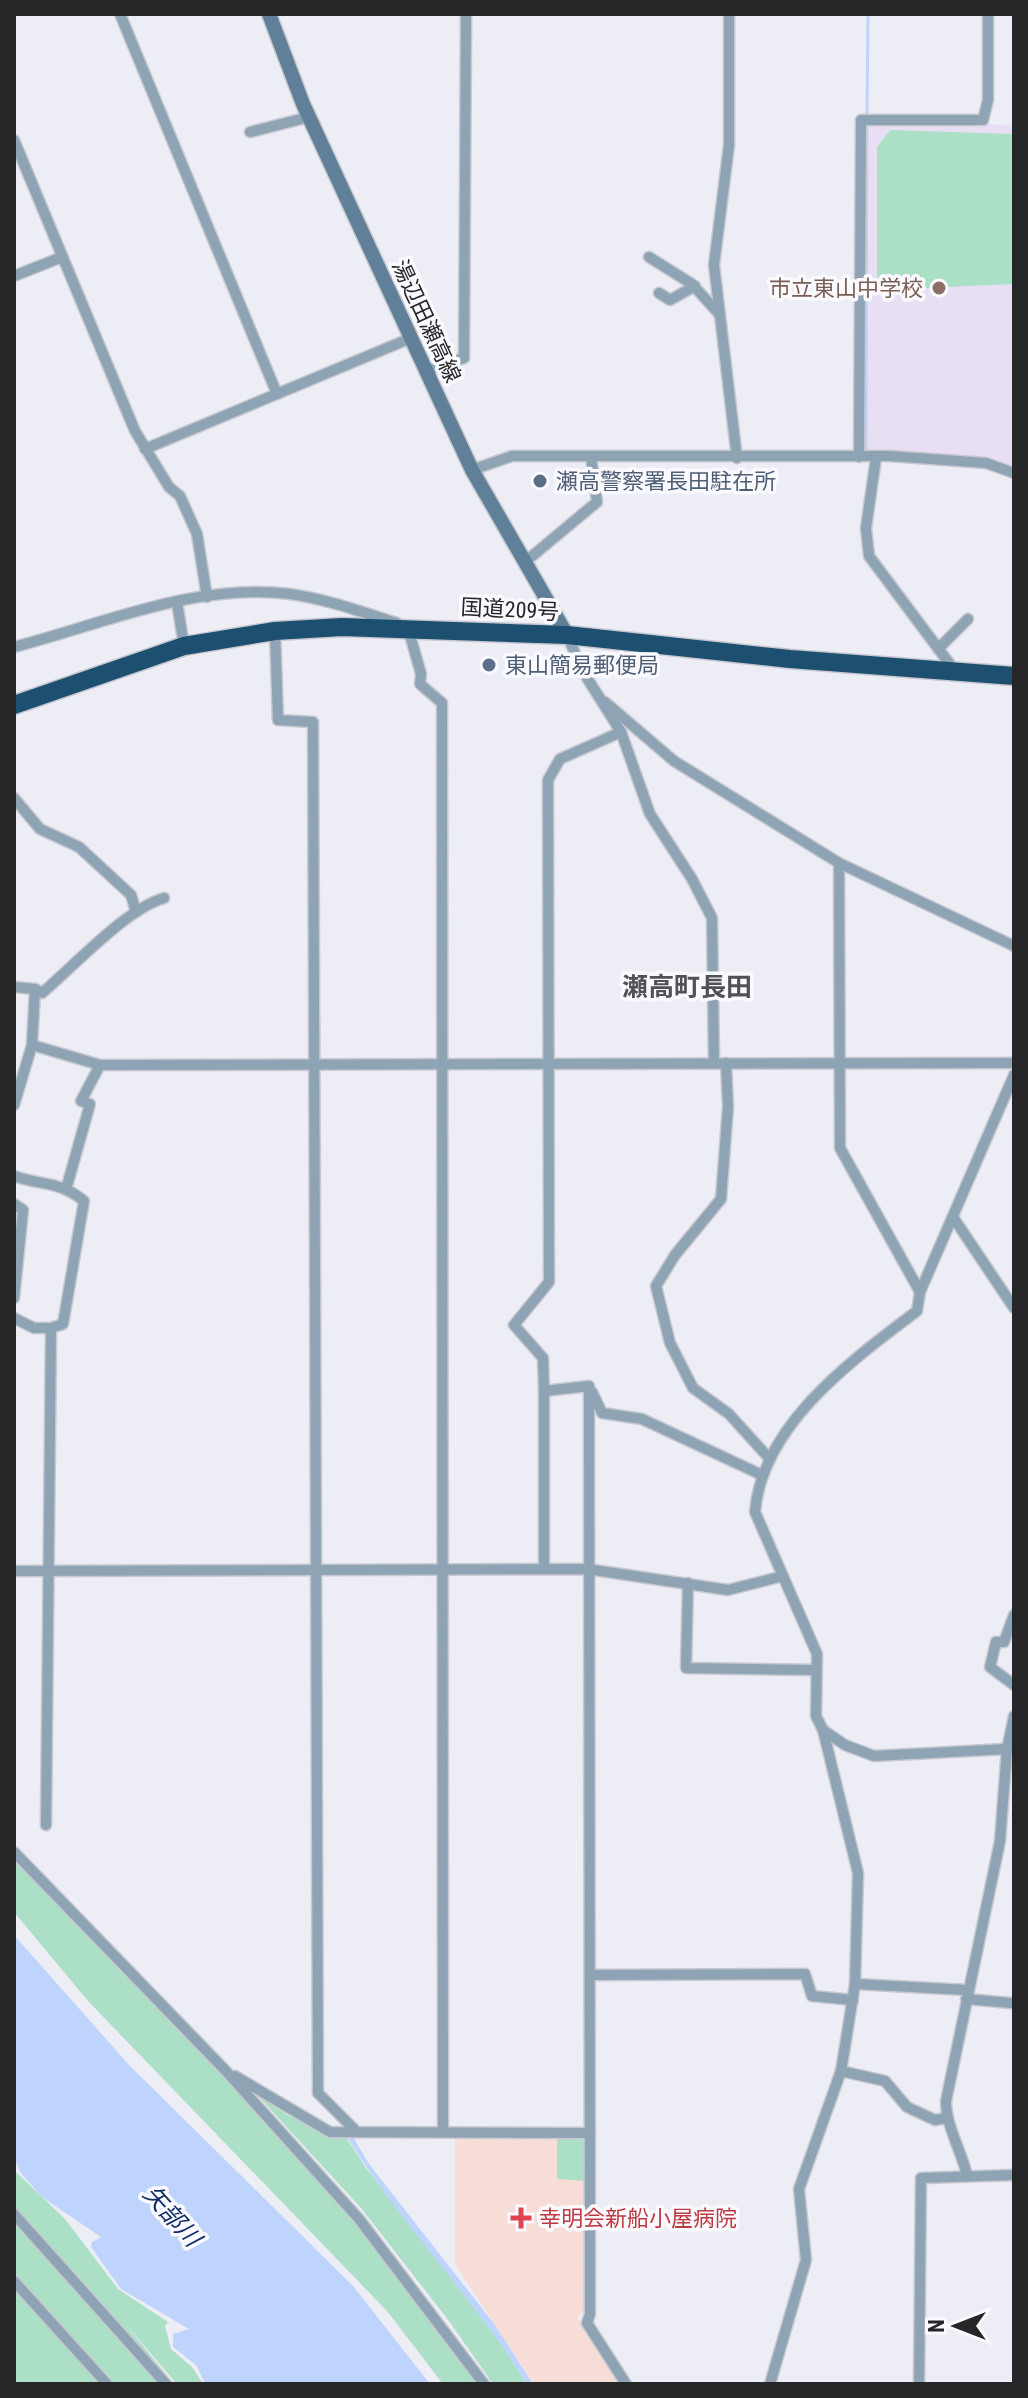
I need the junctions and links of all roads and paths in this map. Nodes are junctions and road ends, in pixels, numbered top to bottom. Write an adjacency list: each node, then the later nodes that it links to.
1 (120, 14): 17 (street)
2 (269, 14): 6 (main road, 湯辺田瀬高線)
3 (466, 14): 16 (street)
4 (729, 14): 14 (street)
5 (988, 14): 20 (street)
6 (309, 117): 7 (street); 15 (main road, 湯辺田瀬高線)
7 (250, 132)
8 (14, 140): 9 (street)
9 (62, 257): 11 (street); 18 (street)
10 (649, 257): 12 (street)
11 (14, 276)
12 (695, 286): 13 (street); 14 (street)
13 (659, 293)
14 (722, 316): 21 (street)
15 (411, 338): 16 (main road, 湯辺田瀬高線); 17 (street)
16 (426, 371): 23 (main road, 湯辺田瀬高線)
17 (277, 394): 18 (street)
18 (145, 449): 26 (street)
19 (591, 457): 21 (street); 23 (street); 25 (street)
20 (859, 457): 21 (street); 22 (street)
21 (737, 458)
22 (876, 458): 24 (street); 34 (street)
23 (472, 470): 25 (main road, 湯辺田瀬高線)
24 (1014, 473)
25 (525, 562): 31 (main road, 湯辺田瀬高線)
26 (207, 597): 27 (street); 29 (street)
27 (177, 602): 32 (street); 33 (street)
28 (968, 619): 34 (street)
29 (411, 628): 30 (highway, 国道209号); 31 (highway, 国道209号); 54 (street)
30 (275, 631): 32 (highway, 国道209号); 53 (street)
31 (567, 635): 35 (highway, 国道209号); 37 (street)
32 (184, 646): 38 (highway, 国道209号)
33 (14, 647)
34 (938, 649): 35 (street)
35 (955, 671): 36 (highway, 国道209号)
36 (1014, 676)
37 (605, 702): 39 (street); 41 (street)
38 (14, 705)
39 (621, 732): 48 (street); 49 (street)
40 (14, 798): 43 (street)
41 (839, 863): 44 (street); 51 (street)
42 (164, 898): 43 (street)
43 (136, 912): 46 (street)
44 (1014, 946)
45 (14, 987): 46 (street)
46 (35, 989): 47 (street)
47 (32, 1045): 55 (street); 57 (street)
48 (550, 1063): 49 (street); 54 (street); 68 (street)
49 (714, 1063): 50 (street)
50 (726, 1063): 51 (street); 69 (street)
51 (841, 1063): 52 (street); 62 (street)
52 (1014, 1063)
53 (315, 1064): 54 (street); 55 (street); 72 (street)
54 (442, 1064): 71 (street)
55 (100, 1065): 59 (street)
56 (1014, 1075): 61 (street)
57 (14, 1105)
58 (14, 1176): 59 (street)
59 (67, 1186): 66 (street)
60 (14, 1204): 63 (street)
61 (953, 1217): 62 (street); 64 (street)
62 (920, 1292): 69 (street)
63 (14, 1298)
64 (1014, 1308)
65 (14, 1318): 66 (street)
66 (51, 1328): 76 (street)
67 (589, 1386): 68 (street); 70 (street); 74 (street)
68 (544, 1391): 73 (street)
69 (768, 1457): 70 (street)
70 (762, 1475): 77 (street)
71 (443, 1568): 72 (street); 73 (street); 96 (street)
72 (317, 1569): 76 (street); 95 (street)
73 (544, 1569): 74 (street)
74 (587, 1569): 78 (street); 87 (street)
75 (14, 1571): 76 (street)
76 (49, 1571): 85 (street)
77 (783, 1576): 78 (street); 80 (street)
78 (688, 1583): 80 (street)
79 (1014, 1615): 81 (street)
80 (816, 1670): 83 (street)
81 (1014, 1685)
82 (1014, 1716): 84 (street)
83 (823, 1730): 84 (street); 88 (street)
84 (1010, 1745): 89 (street)
85 (46, 1825)
86 (14, 1852): 92 (street)
87 (590, 1975): 90 (street); 97 (street)
88 (855, 1984): 89 (street); 90 (street)
89 (967, 1994): 91 (street); 94 (street)
90 (853, 2000): 93 (street)
91 (1011, 2003)
92 (225, 2070): 95 (street); 104 (street)
93 (841, 2071): 94 (street); 106 (street)
94 (946, 2118): 98 (street)
95 (355, 2130): 96 (street)
96 (443, 2131): 97 (street)
97 (590, 2133): 105 (street)
98 (967, 2175): 99 (street); 107 (street)
99 (1014, 2175)
100 (14, 2214): 103 (street)
101 (14, 2281): 102 (street)
102 (107, 2384)
103 (166, 2384)
104 (484, 2384)
105 (626, 2384)
106 (770, 2384)
107 (919, 2384)

